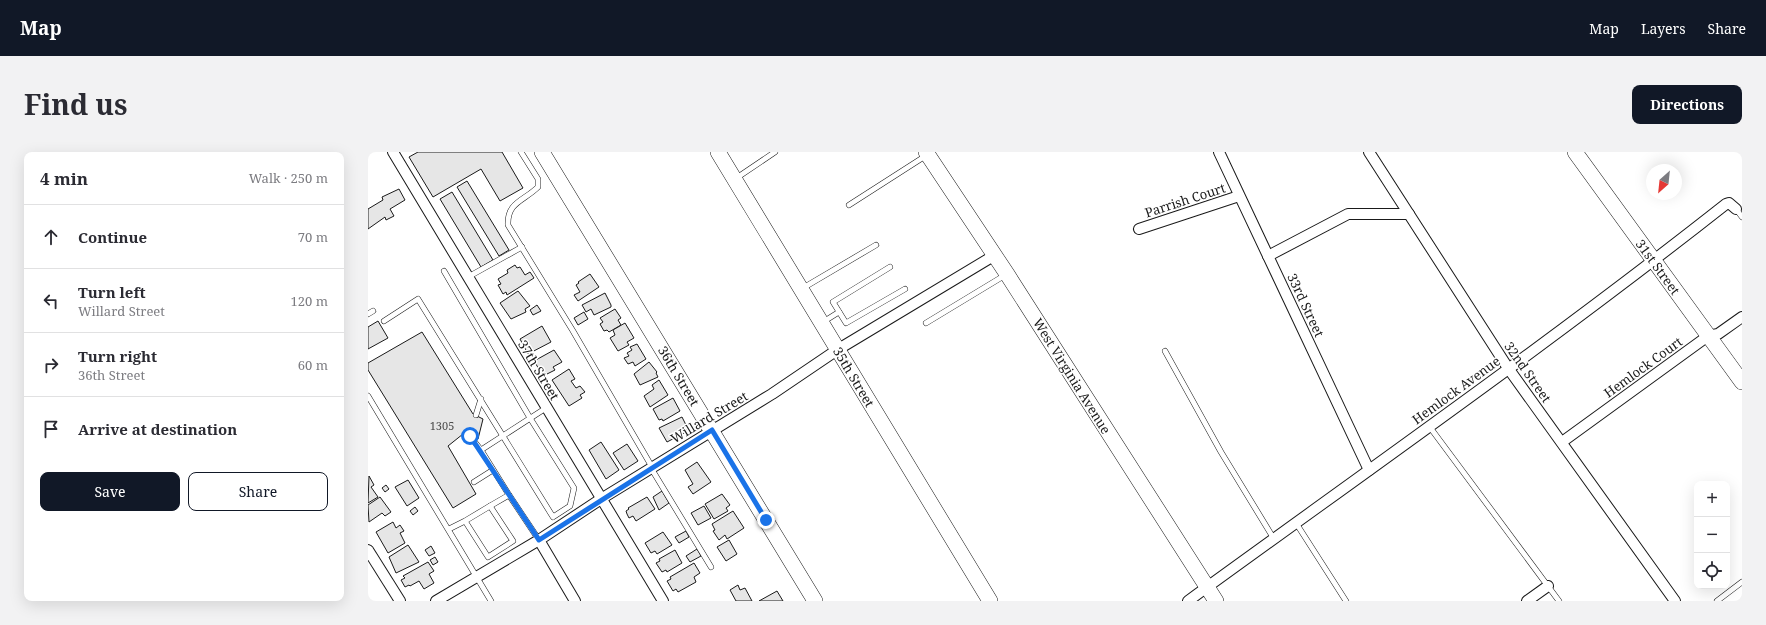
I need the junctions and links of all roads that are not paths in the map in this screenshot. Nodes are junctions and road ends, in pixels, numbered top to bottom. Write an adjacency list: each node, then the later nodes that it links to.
1 (393, 152): 25 (street, 37th Street)
2 (521, 152): 18 (lane)
3 (542, 152): 44 (street, 36th Street)
4 (718, 152): 11 (street, 35th Street)
5 (775, 152): 10 (lane)
6 (1219, 152): 12 (street, 33rd Street)
7 (1369, 152): 15 (street, 32nd Street)
8 (1575, 152): 21 (street, 31st Street)
9 (927, 153): 13 (lane); 19 (street, West Virginia Avenue)
10 (769, 154): 11 (lane)
11 (734, 180): 26 (street, 35th Street)
12 (1239, 196): 16 (street, Parrish Court); 20 (street, 33rd Street)
13 (849, 205)
14 (1739, 213): 21 (street, Hemlock Avenue)
15 (1409, 214): 20 (street); 36 (street, 32nd Street)
16 (1139, 229)
17 (876, 245): 26 (lane)
18 (522, 247): 25 (lane); 49 (lane)
19 (995, 255): 24 (street, West Virginia Avenue); 34 (street, Willard Street)
20 (1268, 256): 51 (street, 33rd Street)
21 (1654, 261): 33 (street, 31st Street); 36 (street, Hemlock Avenue)
22 (890, 267): 28 (lane)
23 (444, 271): 42 (lane)
24 (1008, 274): 32 (lane); 66 (street, West Virginia Avenue)
25 (468, 277): 40 (street, 37th Street)
26 (800, 289): 31 (street, 35th Street)
27 (905, 289): 28 (lane)
28 (839, 312): 31 (lane)
29 (1742, 317): 33 (street, Hemlock Court)
30 (384, 321): 39 (lane)
31 (821, 323): 34 (street, 35th Street)
32 (926, 323)
33 (1708, 336): 37 (street, 31st Street); 47 (street, Hemlock Court)
34 (838, 350): 44 (street, Willard Street); 73 (street, 35th Street)
35 (1165, 351): 59 (lane)
36 (1508, 368): 43 (street, Hemlock Avenue); 47 (street, 32nd Street)
37 (1742, 382)
38 (368, 396): 58 (lane)
39 (481, 399): 41 (lane); 45 (lane)
40 (546, 408): 42 (lane); 54 (street, 37th Street)
41 (476, 415)
42 (530, 418): 45 (lane); 45 (lane)
43 (1430, 426): 51 (street, Hemlock Avenue); 65 (lane)
44 (712, 430): 49 (street, Willard Street); 72 (street, 36th Street)
45 (504, 435): 48 (lane)
46 (470, 436): 48 (lane)
47 (1562, 442): 79 (street, 32nd Street)
48 (481, 450): 50 (lane)
49 (652, 468): 54 (street, Willard Street); 62 (lane)
50 (493, 470): 52 (lane); 53 (lane)
51 (1369, 470): 57 (street, Hemlock Avenue)
52 (474, 482)
53 (509, 495): 55 (lane); 60 (lane)
54 (601, 499): 60 (street, Willard Street); 71 (street, 37th Street)
55 (490, 506): 56 (lane); 56 (lane)
56 (465, 521): 58 (lane)
57 (1296, 523): 59 (street, Hemlock Avenue); 76 (lane)
58 (449, 529): 63 (lane)
59 (1274, 539): 66 (street, Hemlock Avenue)
60 (539, 540): 63 (street, Willard Street); 70 (street)
61 (368, 550): 67 (street)
62 (711, 567)
63 (477, 577): 68 (street, Willard Street); 69 (lane)
64 (1742, 582): 80 (lane)
65 (1548, 586): 77 (street); 78 (lane)
66 (1207, 588): 74 (street, Hemlock Avenue); 75 (street, West Virginia Avenue)
67 (400, 601)
68 (436, 601)
69 (491, 601)
70 (575, 601)
71 (663, 601)
72 (815, 601)
73 (990, 601)
74 (1188, 601)
75 (1216, 601)
76 (1346, 601)
77 (1527, 601)
78 (1559, 601)
79 (1675, 601)
80 (1717, 601)

